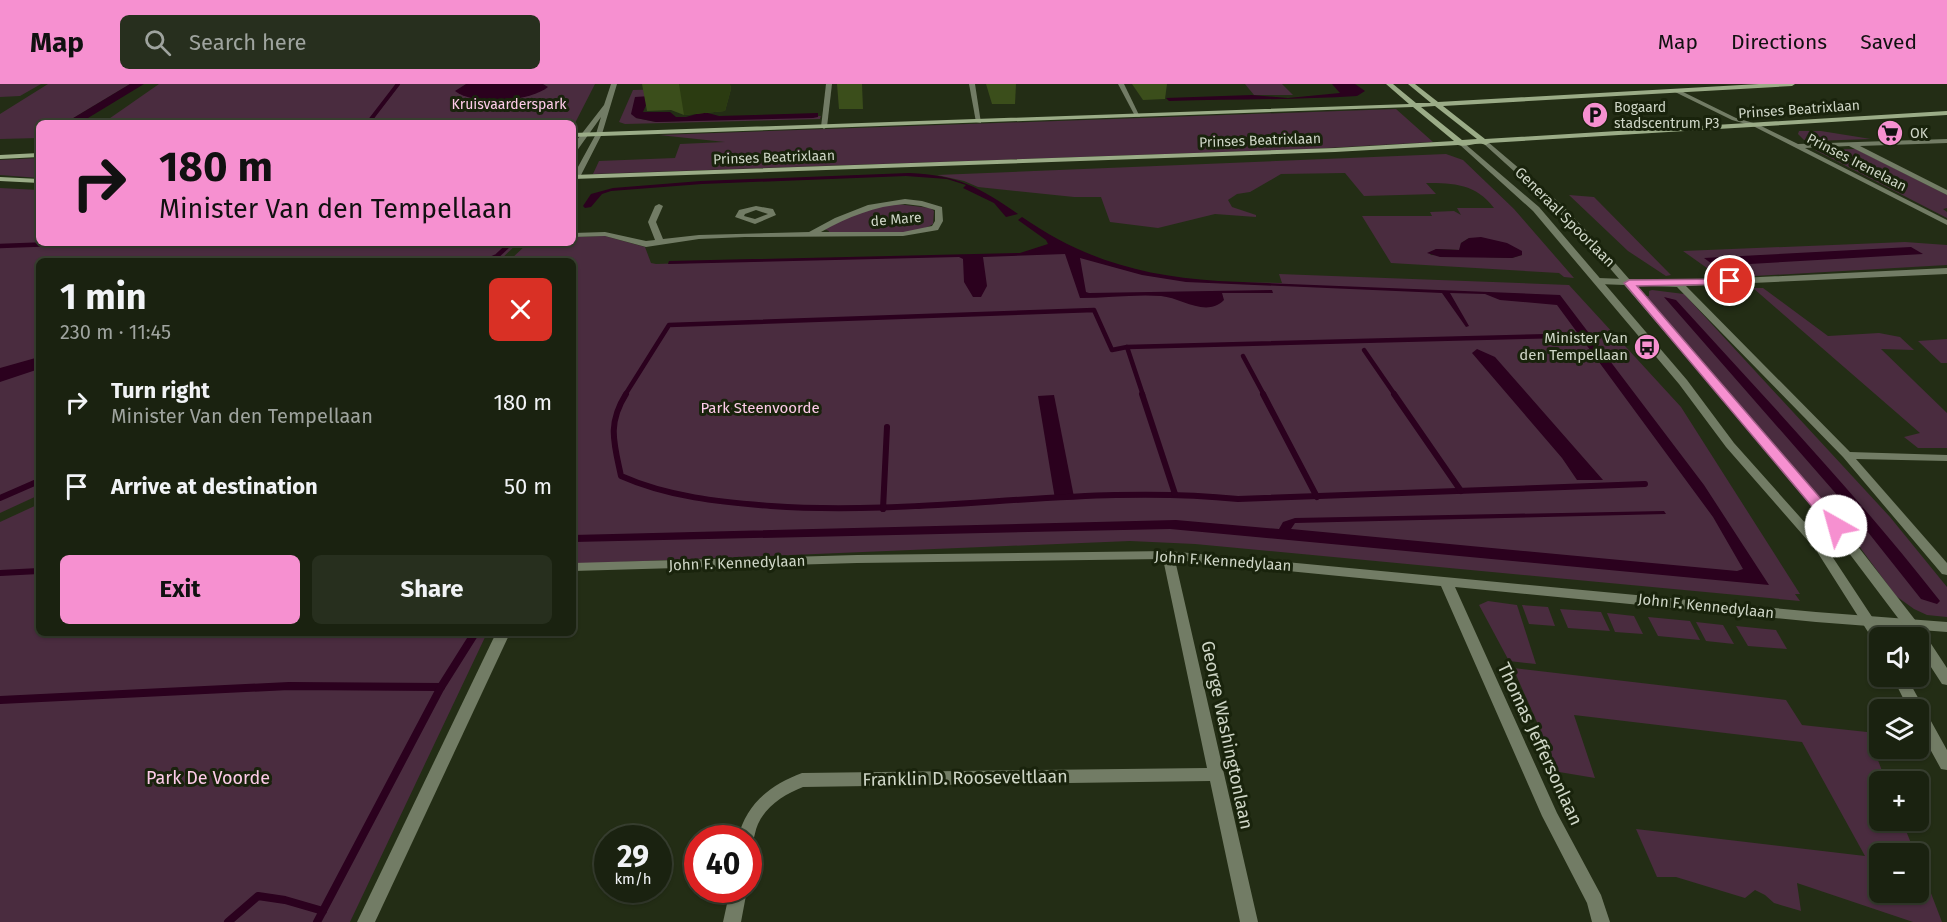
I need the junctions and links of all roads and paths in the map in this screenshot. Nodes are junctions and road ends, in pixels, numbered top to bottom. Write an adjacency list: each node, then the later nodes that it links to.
1 (614, 84): 12 (street)
2 (829, 84): 17 (street, Prinses Beatrixlaan)
3 (972, 84): 15 (street)
4 (1121, 84): 14 (street)
5 (1389, 84): 11 (main road, Generaal Spoorlaan)
6 (1411, 84): 10 (main road, Generaal Spoorlaan)
7 (1792, 84): 8 (main road, Prinses Beatrixlaan)
8 (1690, 90): 9 (main road, Prinses Beatrixlaan); 16 (street, Prinses Irenelaan)
9 (1677, 91): 10 (main road, Prinses Beatrixlaan); 16 (street, Prinses Irenelaan)
10 (1438, 105): 11 (main road, Prinses Beatrixlaan); 22 (main road, Generaal Spoorlaan)
11 (1417, 106): 14 (main road, Prinses Beatrixlaan); 23 (main road, Generaal Spoorlaan)
12 (605, 107): 18 (street); 20 (street)
13 (1947, 113): 16 (main road, Prinses Beatrixlaan)
14 (1138, 116): 15 (main road, Prinses Beatrixlaan)
15 (979, 122): 17 (main road, Prinses Beatrixlaan)
16 (1755, 125): 22 (main road, Prinses Beatrixlaan); 26 (street, Prinses Irenelaan)
17 (824, 127): 18 (main road, Prinses Beatrixlaan)
18 (599, 134): 20 (main road, Prinses Beatrixlaan); 29 (street)
19 (576, 135): 20 (main road, Prinses Beatrixlaan)
20 (583, 135): 25 (street)
21 (1947, 141): 24 (street)
22 (1486, 143): 23 (main road, Prinses Beatrixlaan); 45 (street, Generaal Spoorlaan)
23 (1462, 144): 30 (main road, Prinses Beatrixlaan); 44 (street, Generaal Spoorlaan)
24 (1849, 144): 26 (street); 34 (street)
25 (576, 146)
26 (1796, 146): 38 (street, Prinses Irenelaan)
27 (36, 155): 28 (main road)
28 (0, 157)
29 (576, 174)
30 (576, 178)
31 (0, 179): 32 (main road)
32 (36, 181)
33 (1947, 187): 34 (street)
34 (1936, 188): 35 (street)
35 (1947, 193)
36 (659, 206): 42 (street)
37 (750, 222): 40 (street)
38 (1947, 223)
39 (576, 235): 42 (street, de Mare)
40 (745, 235): 41 (street, de Mare); 42 (street, de Mare)
41 (808, 236): 41 (street, de Mare)
42 (659, 241)
43 (1947, 271): 46 (street)
44 (1598, 281): 45 (street); 53 (street, Generaal Spoorlaan)
45 (1629, 283): 46 (street); 54 (street, Generaal Spoorlaan)
46 (1679, 284): 47 (street)
47 (1847, 455): 48 (street); 51 (street)
48 (1947, 458)
49 (1168, 555): 50 (street, John F. Kennedylaan); 52 (street, John F. Kennedylaan); 61 (street, George Washingtonlaan)
50 (576, 567)
51 (1947, 571)
52 (1446, 581): 53 (street, John F. Kennedylaan); 67 (street, Thomas Jeffersonlaan)
53 (1870, 621): 54 (street, John F. Kennedylaan); 55 (street, Generaal Spoorlaan)
54 (1911, 624): 56 (street, John F. Kennedylaan); 58 (street, Generaal Spoorlaan)
55 (1873, 627)
56 (1947, 627)
57 (502, 636): 64 (street)
58 (1947, 680)
59 (1929, 731): 60 (street)
60 (1947, 764)
61 (1214, 774): 62 (street, Franklin D. Rooseveltlaan); 66 (street, George Washingtonlaan)
62 (749, 825)
63 (736, 903): 65 (street)
64 (366, 922)
65 (732, 922)
66 (1249, 922)
67 (1600, 922)

